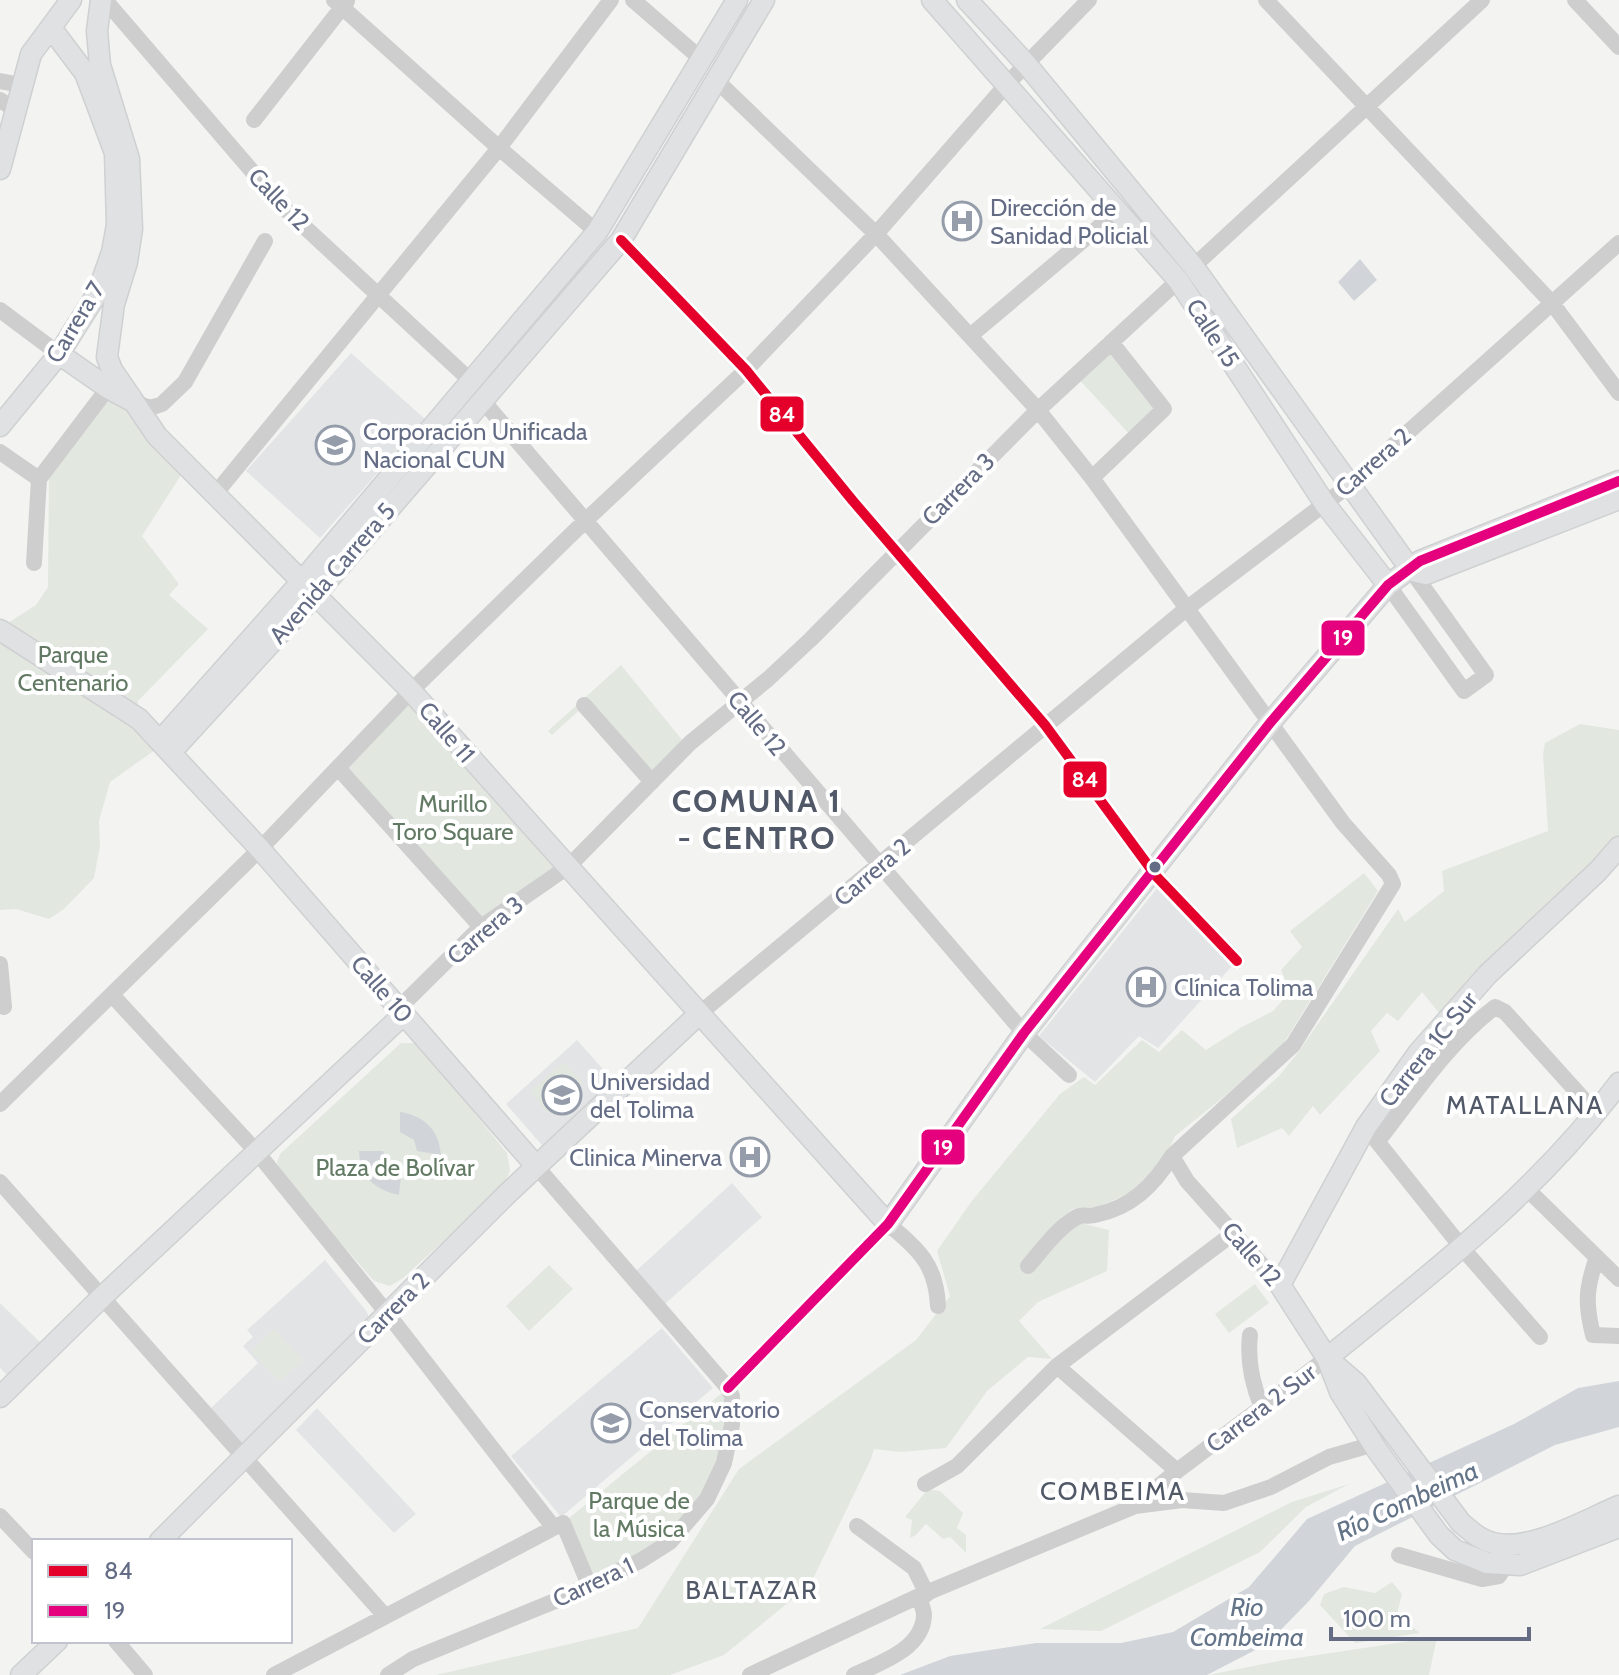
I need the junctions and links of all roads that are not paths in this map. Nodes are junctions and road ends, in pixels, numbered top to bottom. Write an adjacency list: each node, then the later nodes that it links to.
1 (71, 0): 14 (main road)
2 (103, 0): 18 (main road); 35 (street, Calle 12)
3 (611, 0): 26 (street)
4 (633, 0): 16 (street)
5 (737, 0): 16 (main road, Avenida Carrera 5)
6 (764, 0): 19 (main road, Avenida Carrera 5)
7 (932, 0): 21 (main road, Calle 15)
8 (967, 0): 17 (main road, Calle 15)
9 (1089, 0): 17 (street)
10 (1266, 0): 24 (street)
11 (1482, 0): 24 (street, Carrera 3)
12 (1575, 0): 15 (street)
13 (341, 2): 25 (street); 26 (street)
14 (51, 28): 18 (main road, Carrera 7); 22 (main road)
15 (1619, 47)
16 (700, 58): 29 (main road, Avenida Carrera 5)
17 (1027, 65): 21 (street); 34 (main road, Calle 15)
18 (93, 69): 40 (main road, Carrera 7); 42 (main road)
19 (715, 79): 30 (street); 31 (main road, Avenida Carrera 5)
20 (0, 81): 22 (street)
21 (1007, 84): 28 (main road, Calle 15); 30 (street)
22 (21, 85): 23 (main road)
23 (8, 105): 27 (main road)
24 (1366, 108): 34 (street, Carrera 3); 36 (street)
25 (254, 120)
26 (499, 148): 29 (street); 35 (street)
27 (0, 169)
28 (1119, 210): 34 (main road, Calle 15); 38 (street)
29 (597, 232): 43 (main road, Avenida Carrera 5)
30 (876, 234): 38 (street); 41 (street)
31 (621, 240): 41 (street); 45 (main road, Avenida Carrera 5)
32 (265, 241): 46 (street)
33 (1619, 243): 36 (street, Carrera 2)
34 (1185, 273): 39 (street, Carrera 3); 53 (main road, Calle 15); 56 (main road, Calle 15)
35 (380, 295): 43 (street, Calle 12); 54 (street)
36 (1552, 303): 44 (street); 53 (street, Carrera 2)
37 (0, 310): 40 (street)
38 (970, 336): 47 (street)
39 (1111, 342): 47 (street, Carrera 3); 50 (street)
40 (59, 354): 42 (main road); 48 (main road, Carrera 7)
41 (746, 370): 57 (street); 58 (street)
42 (110, 379): 46 (main road, Calle 11); 51 (street)
43 (471, 381): 62 (main road, Avenida Carrera 5)
44 (1619, 393)
45 (483, 401): 57 (street, Calle 12); 62 (main road, Avenida Carrera 5)
46 (134, 402): 54 (main road, Calle 11)
47 (1038, 410): 50 (street); 58 (street, Carrera 3)
48 (0, 426)
49 (0, 452): 51 (street)
50 (1092, 478): 63 (street)
51 (39, 479): 59 (street)
52 (1619, 481): 60 (main road)
53 (1348, 486): 56 (street, Carrera 2); 60 (main road, Calle 15)
54 (216, 493): 62 (main road, Calle 11)
55 (1619, 499): 60 (main road)
56 (1325, 504): 61 (main road, Calle 15); 63 (street, Carrera 2)
57 (585, 521): 65 (street); 66 (street, Calle 12)
58 (896, 552): 66 (street, Carrera 3); 69 (street)
59 (34, 563)
60 (1411, 570): 61 (main road); 61 (street, Calle 15)
61 (1388, 585): 68 (main road)
62 (310, 587): 65 (main road, Calle 11); 70 (main road, Avenida Carrera 5)
63 (1186, 609): 68 (street); 69 (street, Carrera 2)
64 (3, 632): 70 (main road, Calle 10)
65 (411, 691): 71 (street); 75 (main road, Calle 11)
66 (740, 703): 72 (street, Carrera 3); 76 (street, Calle 12)
67 (584, 705): 72 (street)
68 (1270, 723): 77 (main road); 92 (street)
69 (1045, 725): 76 (street, Carrera 2); 77 (street)
70 (166, 746): 74 (main road, Calle 10)
71 (338, 768): 74 (street); 78 (street)
72 (652, 782): 75 (street, Carrera 3)
73 (1619, 847): 90 (main road, Carrera 1C Sur)
74 (260, 849): 81 (street); 83 (main road, Calle 10)
75 (569, 866): 78 (street, Carrera 3); 84 (main road, Calle 11)
76 (880, 866): 84 (street, Carrera 2); 85 (street, Calle 12)
77 (1154, 873): 79 (street); 85 (main road)
78 (481, 927): 83 (street, Carrera 3)
79 (1237, 961)
80 (0, 964): 82 (street)
81 (113, 996): 88 (street); 91 (street)
82 (4, 1007)
83 (401, 1011): 91 (main road, Carrera 3); 93 (main road, Calle 10)
84 (699, 1014): 93 (main road, Carrera 2); 96 (main road, Calle 11)
85 (1024, 1033): 86 (street, Calle 12); 96 (main road)
86 (1069, 1075)
87 (1619, 1083): 89 (main road, Carrera 2 Sur)
88 (0, 1104)
89 (1596, 1113): 90 (street); 95 (main road, Carrera 2 Sur)
90 (1372, 1134): 98 (street); 102 (main road, Carrera 1C Sur)
91 (256, 1151): 103 (main road, Carrera 3); 105 (street)
92 (1172, 1156): 97 (street, Calle 12); 100 (street)
93 (536, 1166): 105 (main road, Carrera 2); 111 (street, Calle 10)
94 (0, 1182): 103 (street)
95 (1527, 1189): 98 (main road, Carrera 2 Sur); 99 (street)
96 (888, 1224): 104 (street, Calle 11); 111 (street)
97 (1235, 1232): 102 (street, Calle 12); 110 (street)
98 (1463, 1249): 108 (street); 109 (main road, Carrera 2 Sur)
99 (1597, 1257): 101 (street); 107 (street)
100 (1028, 1266)
101 (1619, 1279)
102 (1280, 1285): 109 (main road, Calle 12)
103 (102, 1297): 112 (main road, Carrera 3); 115 (street)
104 (938, 1306)
105 (387, 1313): 115 (main road, Carrera 2); 121 (street)
106 (1250, 1335): 113 (street)
107 (1619, 1336)
108 (1540, 1337)
109 (1327, 1358): 113 (street, Carrera 2 Sur); 114 (main road, Calle 12); 119 (main road, Calle 12)
110 (1057, 1366): 116 (street); 117 (street)
111 (728, 1388): 128 (street, Carrera 1)
112 (0, 1397)
113 (1262, 1408): 116 (street, Carrera 2 Sur)
114 (1375, 1447): 118 (street); 127 (main road, Calle 12)
115 (244, 1459): 124 (main road, Carrera 2); 130 (street)
116 (1177, 1471): 118 (street, Carrera 2 Sur)
117 (925, 1484)
118 (1135, 1506): 129 (street, Carrera 2 Sur)
119 (1619, 1506)
120 (0, 1516): 125 (street)
121 (558, 1525): 128 (street); 130 (street)
122 (857, 1526): 129 (street)
123 (1619, 1527): 127 (main road)
124 (162, 1539)
125 (32, 1550)
126 (1399, 1555): 127 (street)
127 (1505, 1566)
128 (589, 1585): 136 (street, Carrera 1)
129 (923, 1595): 137 (street, Carrera 2 Sur); 138 (street)
130 (385, 1616): 135 (street)
131 (55, 1643): 133 (main road)
132 (118, 1643): 134 (street)
133 (21, 1675)
134 (145, 1675)
135 (274, 1675)
136 (388, 1675)
137 (750, 1675)
138 (854, 1675)

